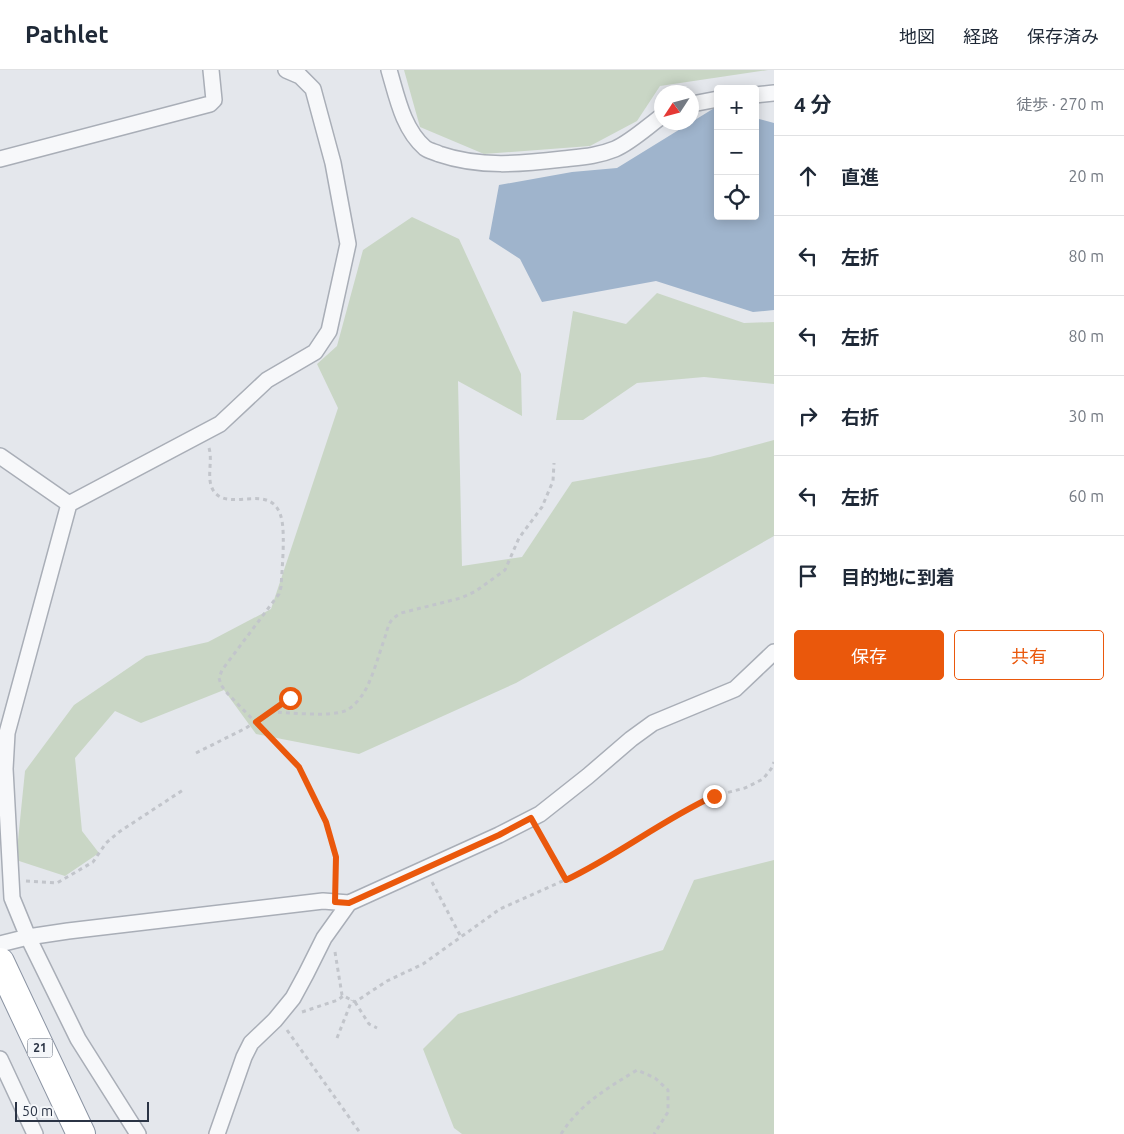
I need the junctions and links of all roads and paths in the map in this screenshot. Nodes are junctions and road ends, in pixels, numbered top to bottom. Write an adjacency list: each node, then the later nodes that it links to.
1 (211, 70): 9 (street)
2 (286, 70): 10 (street)
3 (389, 70): 8 (street)
4 (774, 94): 5 (street)
5 (759, 95)
6 (714, 100): 7 (street)
7 (699, 103)
8 (654, 122)
9 (0, 159)
10 (202, 434): 13 (street); 17 (path)
11 (0, 456): 13 (street)
12 (554, 463): 16 (path)
13 (69, 504): 21 (street)
14 (774, 652): 22 (street)
15 (290, 698): 16 (path)
16 (270, 712): 17 (path)
17 (256, 722): 18 (path); 26 (path)
18 (196, 753)
19 (774, 762): 25 (path)
20 (183, 790): 24 (path)
21 (3, 798): 24 (street)
22 (531, 818): 23 (street); 25 (path)
23 (425, 869): 26 (street); 29 (path)
24 (11, 880): 28 (street)
25 (566, 880): 29 (path)
26 (342, 902): 27 (street); 28 (street)
27 (328, 931): 32 (path); 34 (street)
28 (28, 937): 30 (street); 40 (street)
29 (461, 937): 33 (path)
30 (0, 944)
31 (0, 962): 39 (highway, 21)
32 (343, 996): 33 (path); 34 (path)
33 (353, 1001): 35 (path); 36 (path)
34 (278, 1017): 41 (street); 42 (path)
35 (376, 1028)
36 (336, 1038)
37 (0, 1059): 38 (street)
38 (35, 1134)
39 (81, 1134)
40 (138, 1134)
41 (217, 1134)
42 (362, 1134)
43 (561, 1134): 44 (path)
44 (654, 1134)

